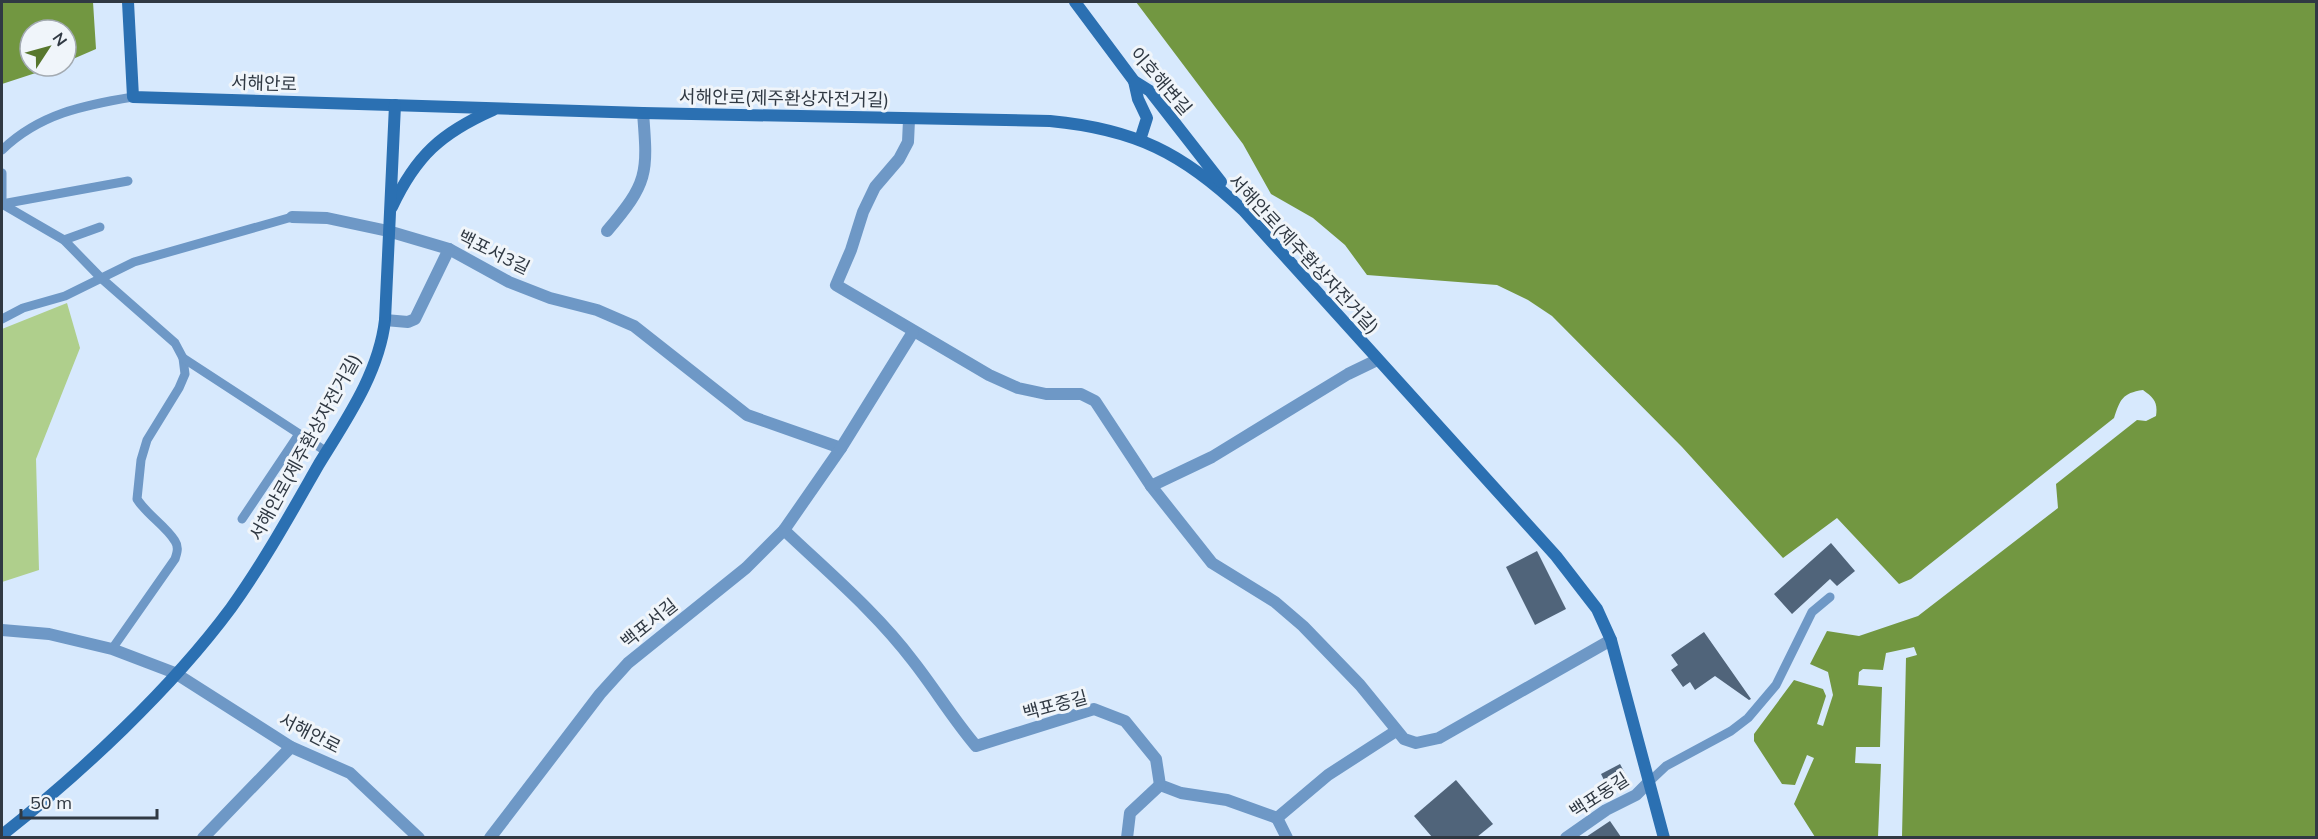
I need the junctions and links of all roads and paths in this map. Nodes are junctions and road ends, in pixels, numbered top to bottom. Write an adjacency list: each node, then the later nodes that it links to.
1 (128, 2): 4 (street)
2 (1075, 2): 3 (street, 이호해변길)
3 (1134, 81): 9 (street); 14 (street, 이호해변길)
4 (133, 97): 5 (street, 서해안로); 10 (lane)
5 (395, 105): 6 (street, 서해안로(제주환상자전거길)); 15 (street, 서해안로(제주환상자전거길))
6 (496, 109): 7 (street, 서해안로(제주환상자전거길)); 15 (street)
7 (643, 113): 8 (street, 서해안로(제주환상자전거길)); 19 (street)
8 (909, 120): 9 (street, 서해안로(제주환상자전거길)); 25 (street)
9 (1140, 140): 14 (street, 서해안로(제주환상자전거길))
10 (2, 150)
11 (2, 173): 13 (lane)
12 (128, 181): 13 (lane)
13 (2, 204): 20 (lane)
14 (1244, 211): 27 (street, 서해안로(제주환상자전거길))
15 (388, 213): 18 (street, 서해안로(제주환상자전거길))
16 (292, 217): 18 (street, 백포서3길); 22 (lane, 백포서3길)
17 (100, 226): 20 (lane)
18 (388, 231): 21 (street, 백포서3길); 24 (street, 서해안로(제주환상자전거길))
19 (607, 231)
20 (64, 240): 22 (lane)
21 (449, 249): 24 (street); 29 (street, 백포서3길)
22 (101, 278): 23 (lane, 백포서3길); 26 (lane)
23 (2, 319)
24 (385, 320): 30 (street, 서해안로(제주환상자전거길))
25 (913, 332): 29 (street, 백포서길); 31 (street)
26 (183, 358): 28 (lane); 37 (lane)
27 (1377, 360): 31 (street); 36 (street, 서해안로(제주환상자전거길))
28 (299, 434): 30 (lane); 32 (lane)
29 (841, 448): 33 (street, 백포서길)
30 (327, 452): 38 (street, 서해안로(제주환상자전거길))
31 (1151, 486): 39 (street)
32 (242, 519)
33 (784, 530): 42 (street, 백포중길); 47 (street, 백포서길)
34 (1830, 597): 41 (lane)
35 (2, 630): 37 (street, 서해안로)
36 (1611, 640): 39 (street); 41 (street, 서해안로(제주환상자전거길))
37 (112, 649): 38 (street, 서해안로)
38 (175, 673): 40 (street, 서해안로); 44 (street, 서해안로(제주환상자전거길))
39 (1396, 731): 43 (street)
40 (291, 747): 45 (street); 46 (street, 서해안로)
41 (1649, 782): 50 (street, 백포동길); 51 (street, 서해안로(제주환상자전거길))
42 (1160, 785): 43 (street); 48 (street)
43 (1277, 818): 49 (street)
44 (2, 836)
45 (202, 837)
46 (419, 837)
47 (490, 837)
48 (1127, 837)
49 (1287, 837)
50 (1566, 837)
51 (1664, 837)

